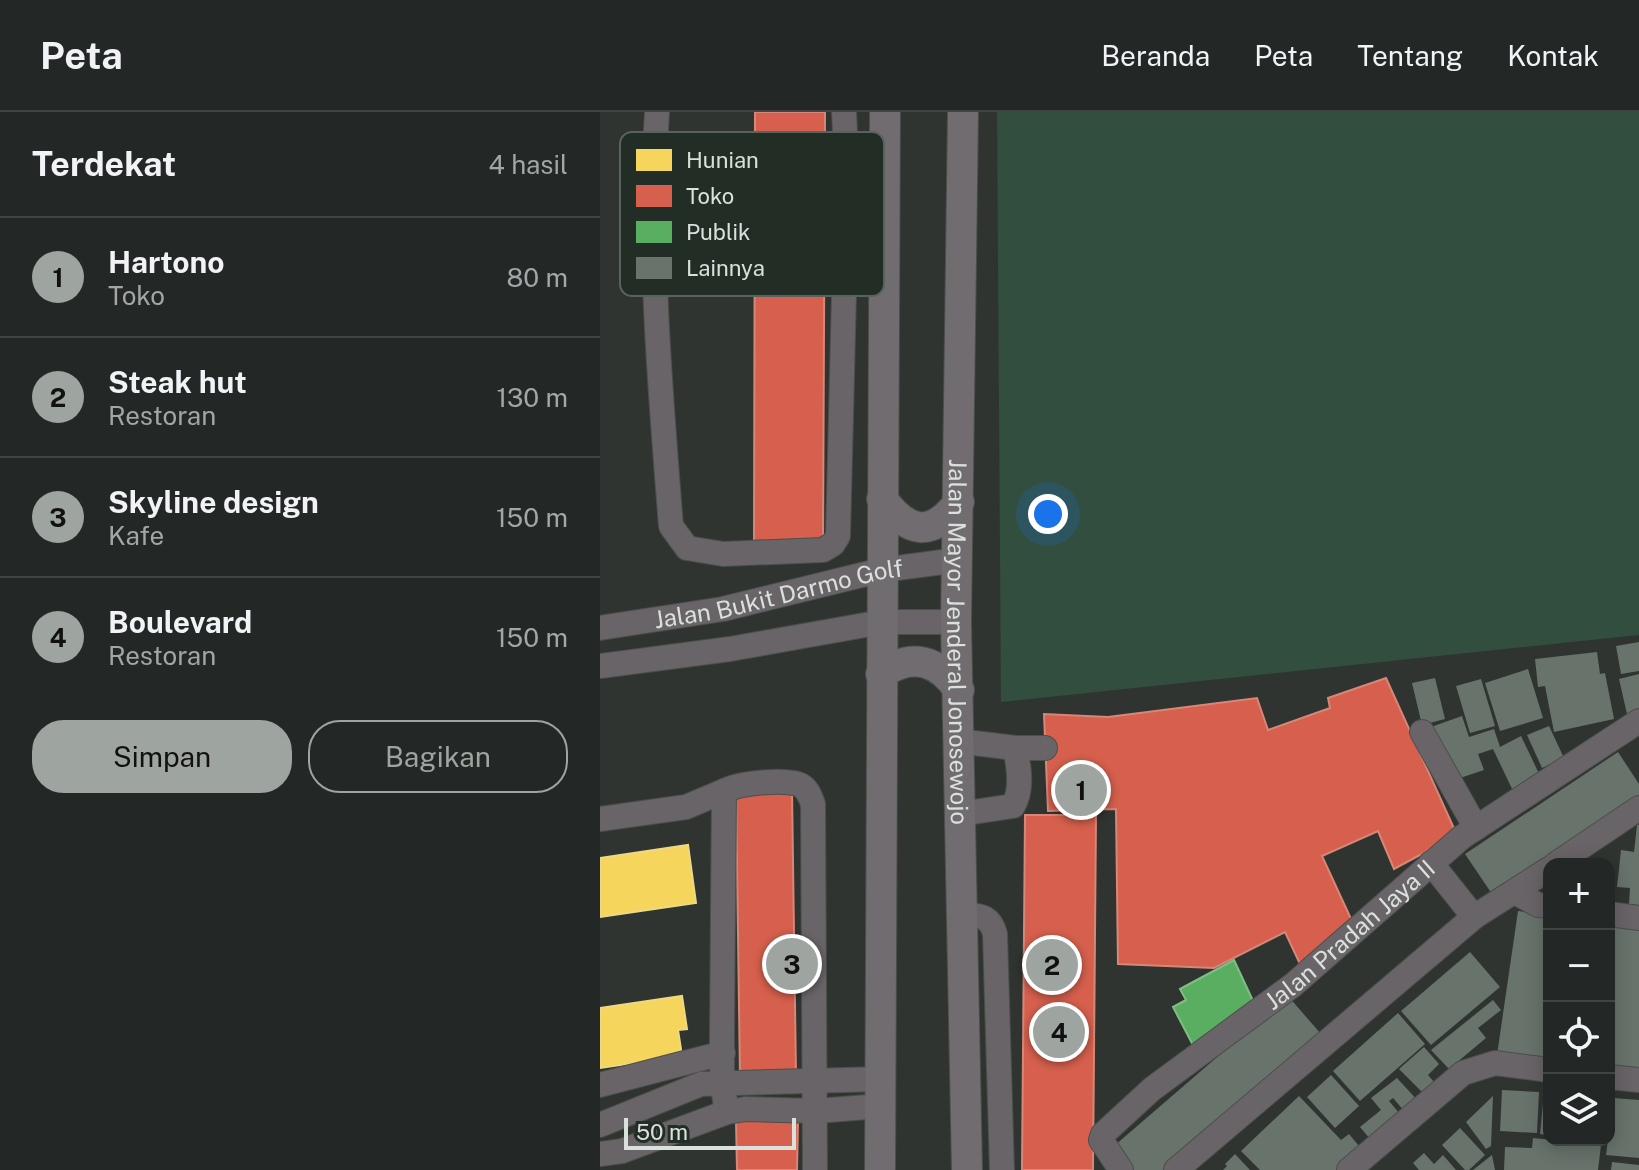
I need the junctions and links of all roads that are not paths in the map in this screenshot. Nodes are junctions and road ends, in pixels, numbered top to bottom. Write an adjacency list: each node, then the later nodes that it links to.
1 (657, 112): 5 (street)
2 (844, 112): 6 (street)
3 (885, 112): 7 (main road)
4 (963, 112): 14 (main road, Jalan Mayor Jenderal Jonosewojo)
5 (656, 132)
6 (845, 132)
7 (884, 177)
8 (656, 296): 11 (street)
9 (844, 296): 11 (street)
10 (882, 296): 12 (main road)
11 (844, 305): 12 (street)
12 (882, 306): 13 (main road)
13 (882, 499): 14 (main road); 16 (main road)
14 (959, 502): 15 (main road, Jalan Mayor Jenderal Jonosewojo)
15 (958, 560): 16 (street, Jalan Bukit Darmo Golf); 19 (main road, Jalan Mayor Jenderal Jonosewojo)
16 (882, 570): 17 (street, Jalan Bukit Darmo Golf); 18 (main road)
17 (771, 597): 20 (street, Jalan Bukit Darmo Golf); 22 (street)
18 (882, 622): 19 (street, Jalan Bukit Darmo Golf); 22 (street, Jalan Bukit Darmo Golf); 25 (main road)
19 (956, 622): 26 (main road, Jalan Mayor Jenderal Jonosewojo)
20 (639, 623): 21 (street, Jalan Bukit Darmo Golf); 23 (street)
21 (600, 628)
22 (782, 640): 23 (street, Jalan Bukit Darmo Golf)
23 (644, 660): 24 (street, Jalan Bukit Darmo Golf)
24 (600, 666)
25 (881, 674): 26 (main road); 53 (main road)
26 (959, 690): 29 (main road, Jalan Mayor Jenderal Jonosewojo)
27 (1639, 721): 36 (street, Jalan Pradah Jaya II)
28 (1422, 732): 36 (street)
29 (958, 741): 30 (street); 34 (main road, Jalan Mayor Jenderal Jonosewojo)
30 (1015, 748): 31 (street); 34 (street)
31 (1045, 748)
32 (724, 791): 35 (street); 46 (street); 49 (street)
33 (1639, 808): 37 (street)
34 (960, 814): 42 (main road, Jalan Mayor Jenderal Jonosewojo)
35 (600, 819)
36 (1476, 828): 38 (street, Jalan Pradah Jaya II)
37 (1565, 858)
38 (1431, 863): 44 (street); 62 (street, Jalan Pradah Jaya II)
39 (1543, 873): 40 (street)
40 (1515, 892): 41 (street); 44 (street)
41 (1543, 905)
42 (962, 914): 60 (main road, Jalan Mayor Jenderal Jonosewojo); 61 (street)
43 (1615, 915): 45 (street)
44 (1474, 917): 63 (street)
45 (1639, 918)
46 (723, 1053): 51 (street); 52 (street)
47 (1543, 1069): 64 (street)
48 (1615, 1078): 50 (street)
49 (816, 1080): 51 (street); 53 (street); 54 (street)
50 (1639, 1080)
51 (722, 1082): 55 (street); 56 (street)
52 (600, 1085)
53 (881, 1092): 54 (street); 59 (main road)
54 (816, 1111): 55 (street); 58 (street)
55 (727, 1112): 57 (street)
56 (600, 1125)
57 (600, 1154)
58 (815, 1170)
59 (880, 1170)
60 (967, 1170)
61 (1002, 1170)
62 (1121, 1170)
63 (1176, 1170)
64 (1349, 1170)

